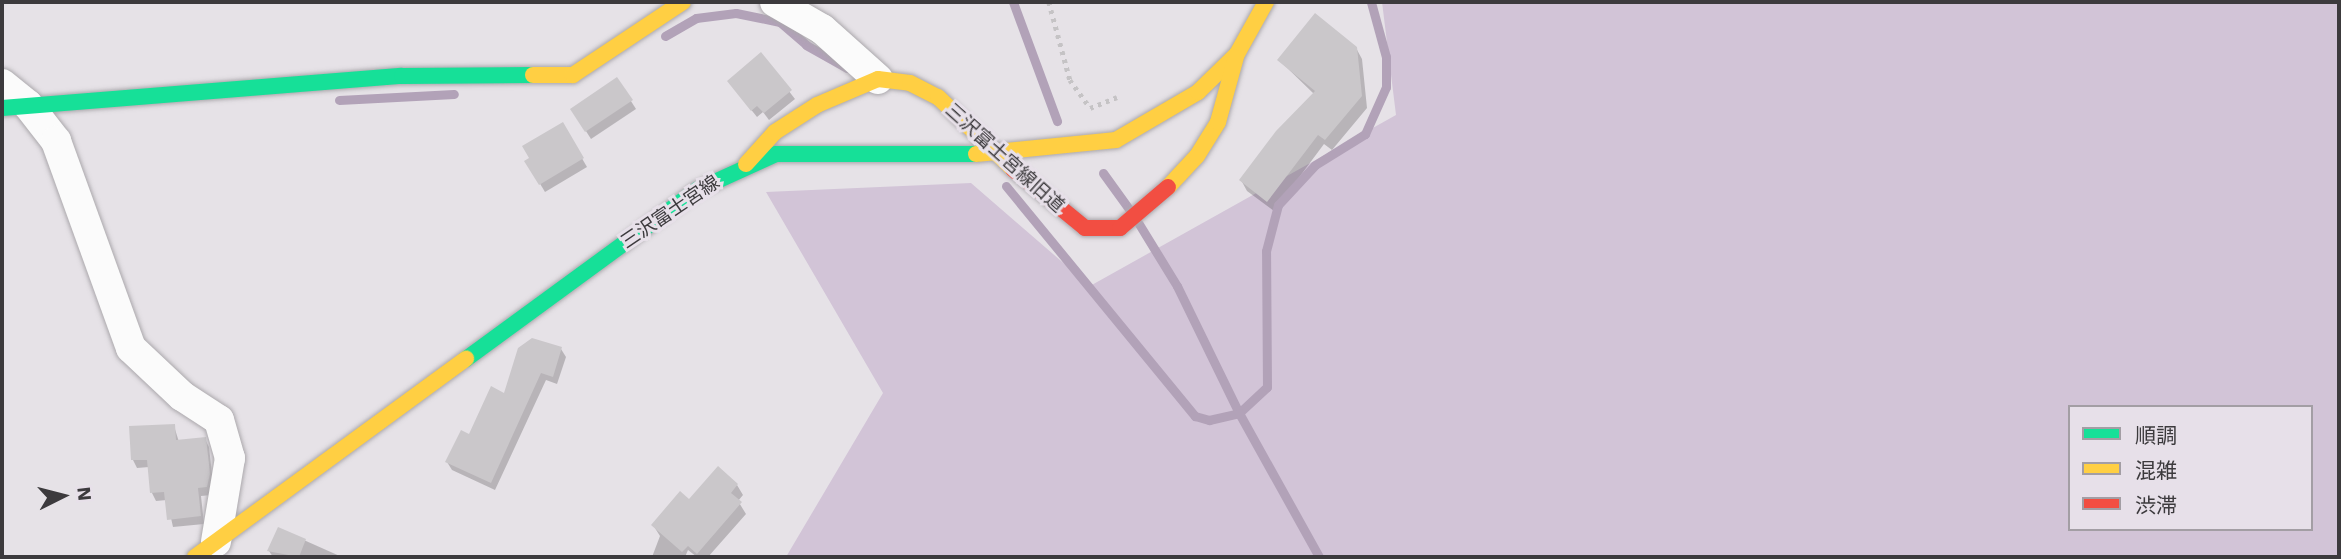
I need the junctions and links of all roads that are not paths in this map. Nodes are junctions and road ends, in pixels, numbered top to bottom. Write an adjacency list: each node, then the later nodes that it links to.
1 (683, 2): 7 (street)
2 (775, 2): 5 (street)
3 (1266, 2): 4 (street, 三沢富士宮線)
4 (1237, 54): 8 (street, 三沢富士宮線); 8 (street, 三沢富士宮線旧道)
5 (878, 79): 8 (street, 三沢富士宮線旧道); 9 (street)
6 (2, 84): 7 (street)
7 (15, 106): 10 (street)
8 (1001, 154): 9 (street, 三沢富士宮線)
9 (744, 165): 10 (street, 三沢富士宮線)
10 (205, 549)

